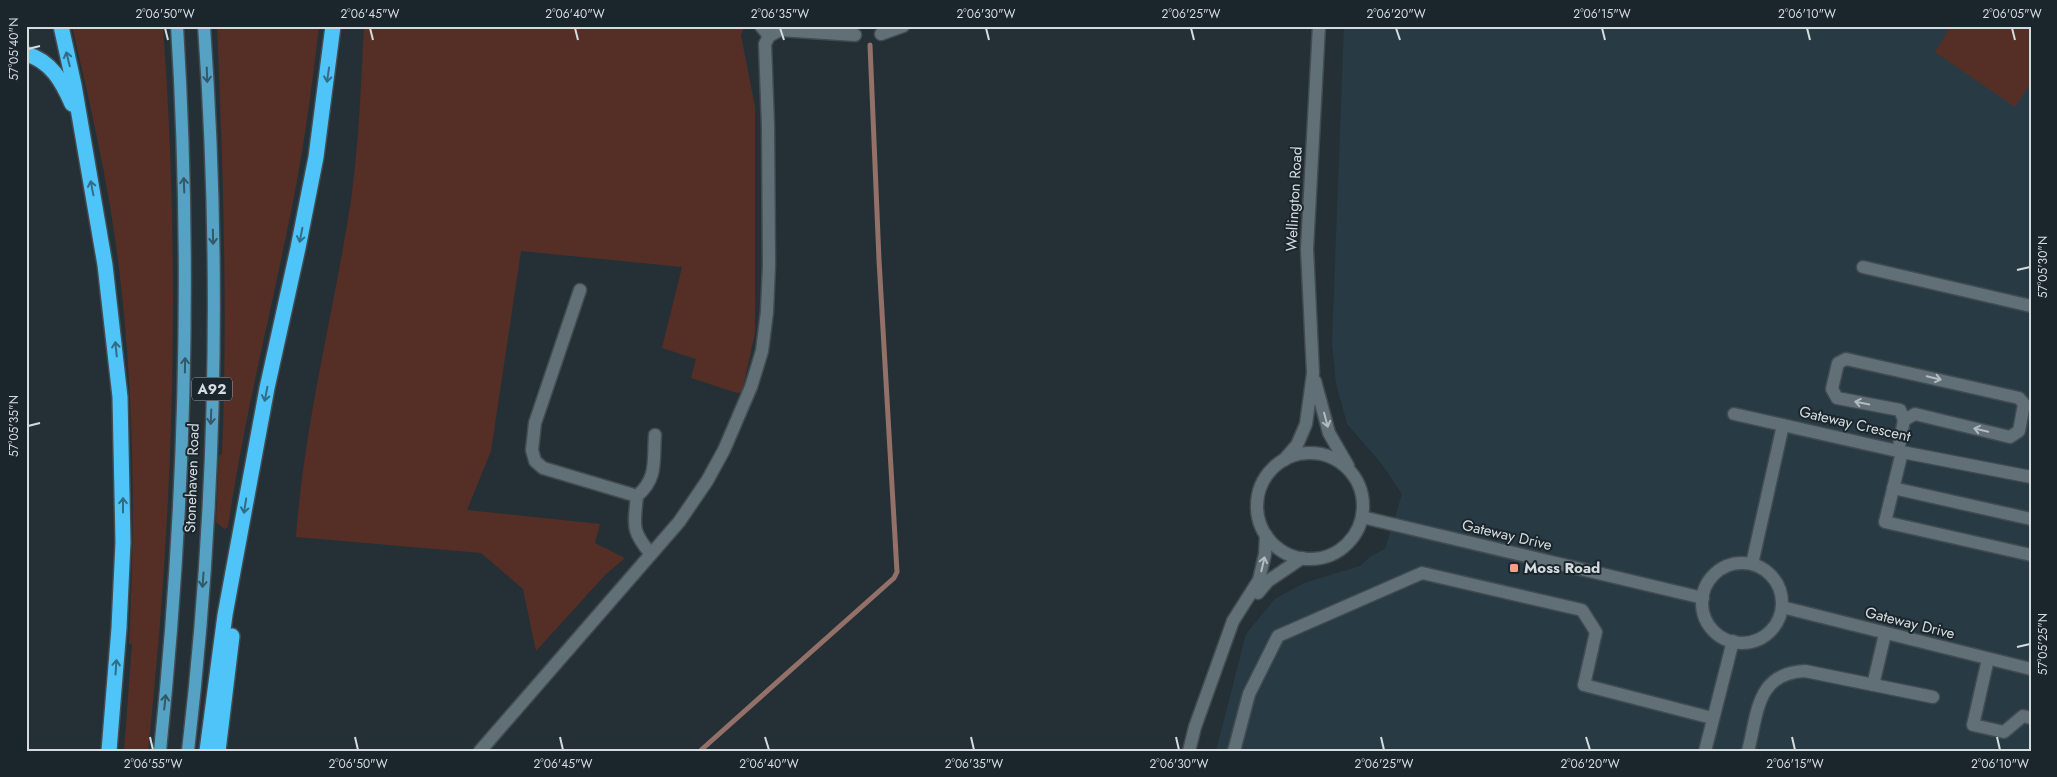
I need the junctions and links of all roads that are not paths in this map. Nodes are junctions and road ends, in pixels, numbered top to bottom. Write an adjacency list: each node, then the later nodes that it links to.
1 (61, 26): 11 (highway, one-way to 1)
2 (177, 26): 46 (main road, Stonehaven Road / A92, one-way to 2)
3 (204, 26): 47 (main road, Stonehaven Road / A92, one-way to 47)
4 (333, 26): 29 (highway, one-way to 29)
5 (903, 26): 8 (street)
6 (1319, 26): 15 (street, Wellington Road)
7 (765, 31): 9 (street); 30 (street)
8 (881, 34)
9 (856, 35)
10 (26, 54): 11 (highway)
11 (79, 124): 45 (highway, one-way to 11)
12 (1863, 268): 14 (street)
13 (580, 290): 25 (street)
14 (2031, 306)
15 (1313, 374): 21 (street, Wellington Road); 22 (street, Wellington Road, one-way to 22)
16 (1734, 414): 18 (street)
17 (1904, 420): 17 (street, one-way to 17); 20 (street)
18 (1783, 425): 20 (street, Gateway Crescent); 33 (street, Gateway Crescent)
19 (654, 435): 25 (street)
20 (1900, 451): 23 (street, Gateway Crescent); 24 (street)
21 (1284, 460): 22 (street); 28 (street)
22 (1350, 471): 26 (street)
23 (2031, 477)
24 (1894, 488): 27 (street); 31 (street)
25 (637, 496): 30 (street)
26 (1362, 517): 32 (street); 34 (street, Gateway Drive)
27 (2031, 519)
28 (1266, 535): 32 (street); 36 (street, one-way to 28)
29 (240, 538): 48 (highway); 49 (highway)
30 (651, 554): 50 (street)
31 (2031, 555)
32 (1302, 558): 36 (street)
33 (1752, 564): 34 (street); 35 (street)
34 (1703, 598): 38 (street)
35 (1782, 607): 37 (street, Gateway Drive); 38 (street)
36 (1233, 622): 51 (street)
37 (1885, 634): 39 (street, Gateway Drive); 41 (street)
38 (1733, 641): 43 (street)
39 (1988, 659): 40 (street, Gateway Drive); 44 (street)
40 (2031, 669)
41 (1874, 685): 42 (street); 54 (street)
42 (1933, 697)
43 (1712, 718): 52 (street); 53 (street)
44 (2031, 718)
45 (109, 751)
46 (160, 751)
47 (188, 751)
48 (206, 751)
49 (218, 751)
50 (480, 751)
51 (1189, 751)
52 (1234, 751)
53 (1705, 751)
54 (1748, 751)

